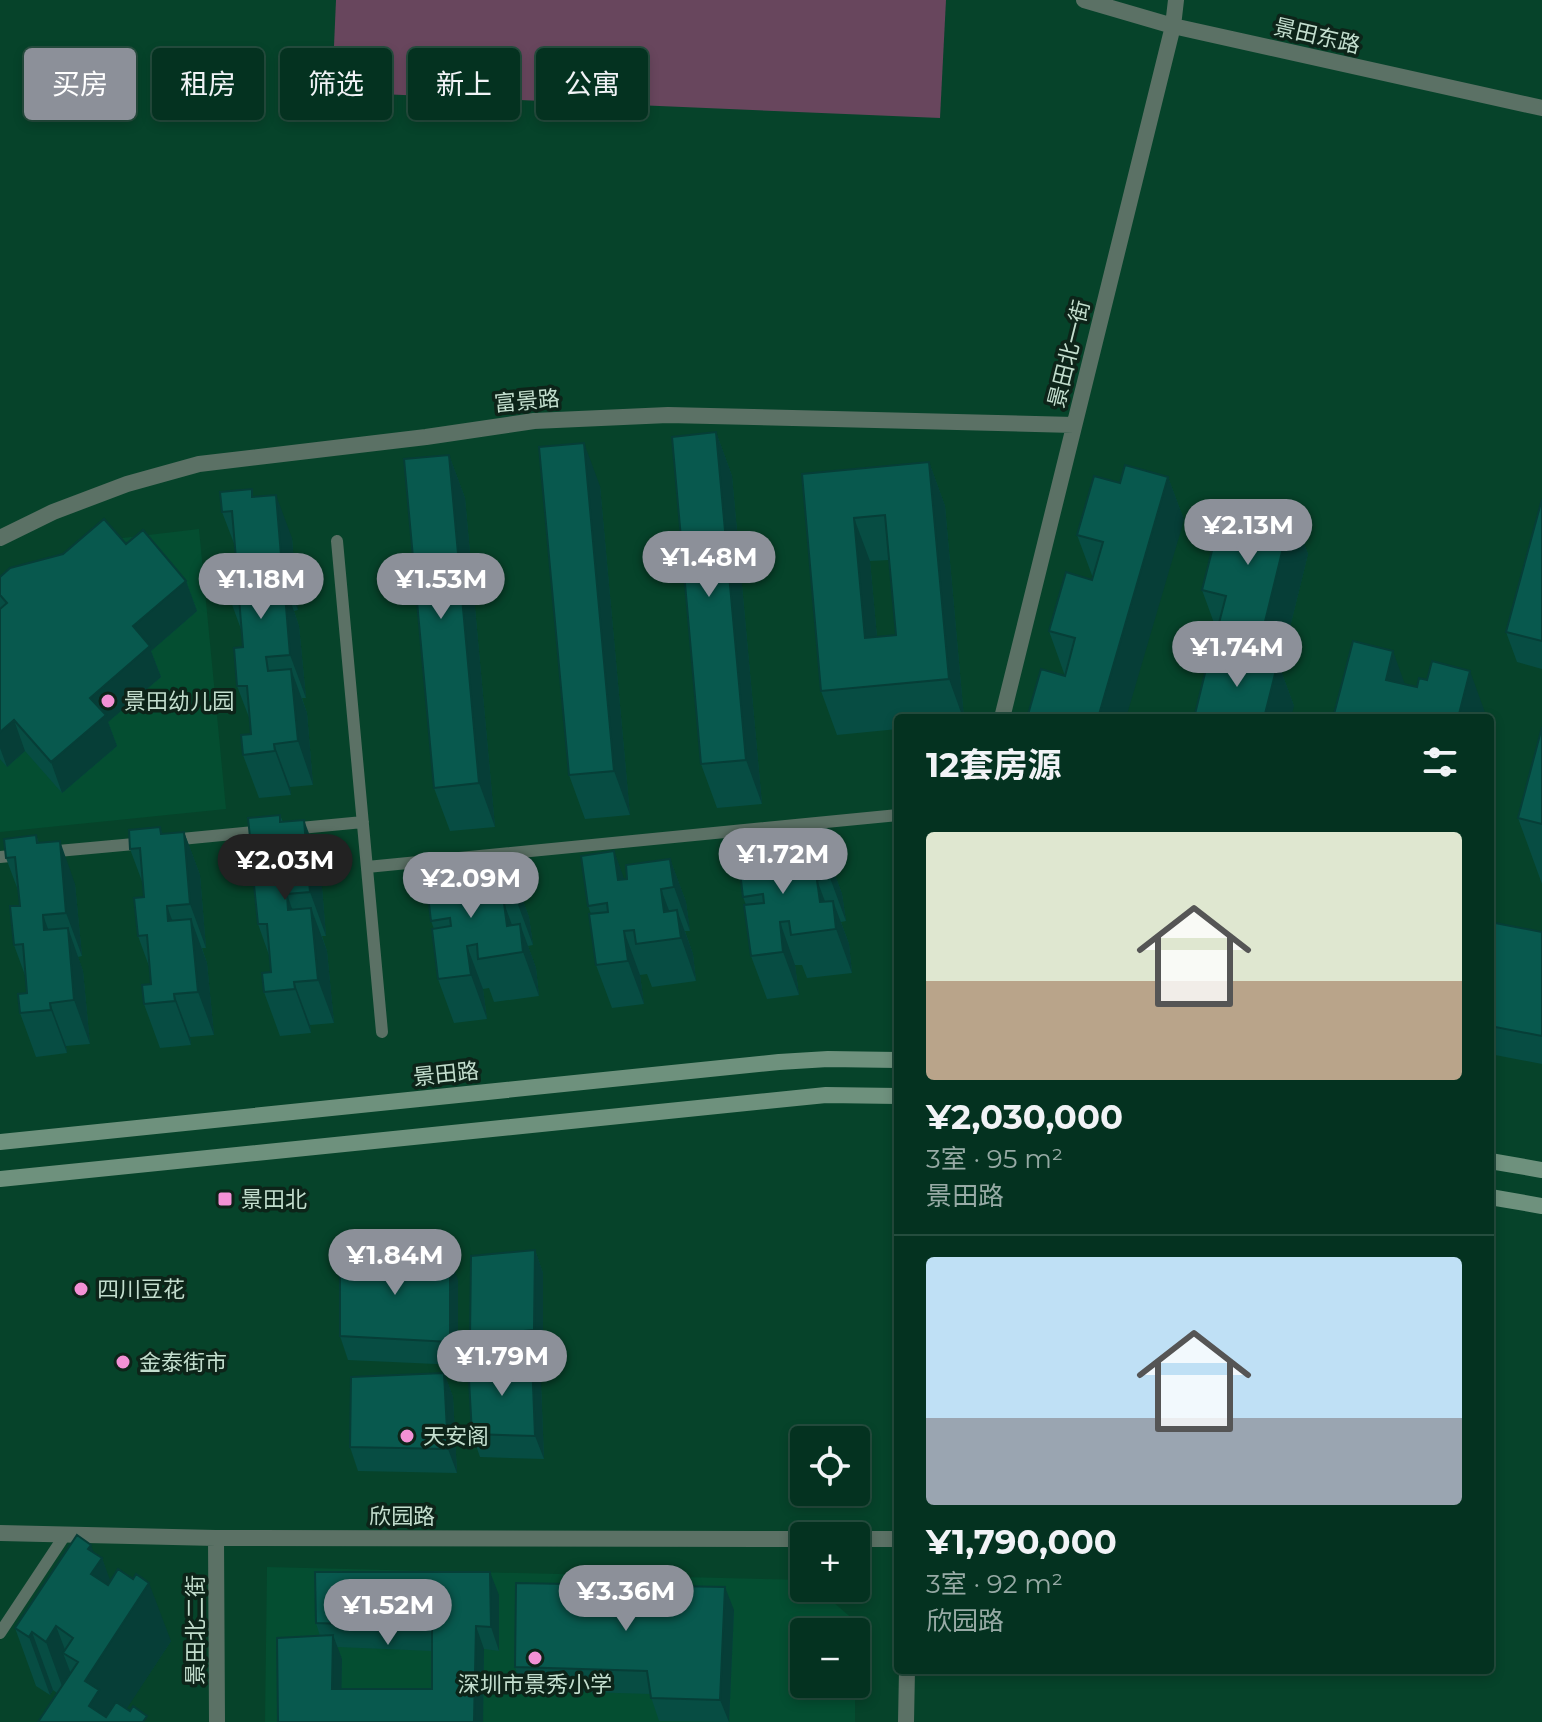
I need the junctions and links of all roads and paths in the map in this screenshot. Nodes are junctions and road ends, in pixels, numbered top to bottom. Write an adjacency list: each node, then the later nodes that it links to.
1 (1084, 0): 3 (street, 景田东路)
2 (1176, 0): 3 (street, 景田北一街)
3 (1173, 26): 4 (street, 景田东路); 5 (street, 景田北一街)
4 (1542, 108)
5 (1074, 425): 6 (street, 富景路); 8 (street, 景田北一街)
6 (0, 538)
7 (337, 541): 10 (lane)
8 (1003, 714)
9 (894, 815): 12 (lane)
10 (363, 822): 11 (lane); 12 (lane)
11 (0, 857)
12 (367, 867): 13 (lane)
13 (382, 1032)
14 (894, 1060): 16 (main road, 景田路)
15 (894, 1096): 19 (main road)
16 (0, 1142)
17 (1494, 1162): 18 (main road)
18 (1542, 1170)
19 (0, 1179)
20 (1494, 1198): 21 (main road)
21 (1542, 1206)
22 (0, 1533): 23 (street, 欣园路)
23 (65, 1535): 24 (street, 欣园路); 28 (lane)
24 (216, 1538): 25 (street, 欣园路); 30 (street, 景田北二街)
25 (790, 1539)
26 (870, 1539): 27 (street)
27 (894, 1539)
28 (0, 1633)
29 (907, 1674): 31 (street)
30 (217, 1722)
31 (906, 1722)

